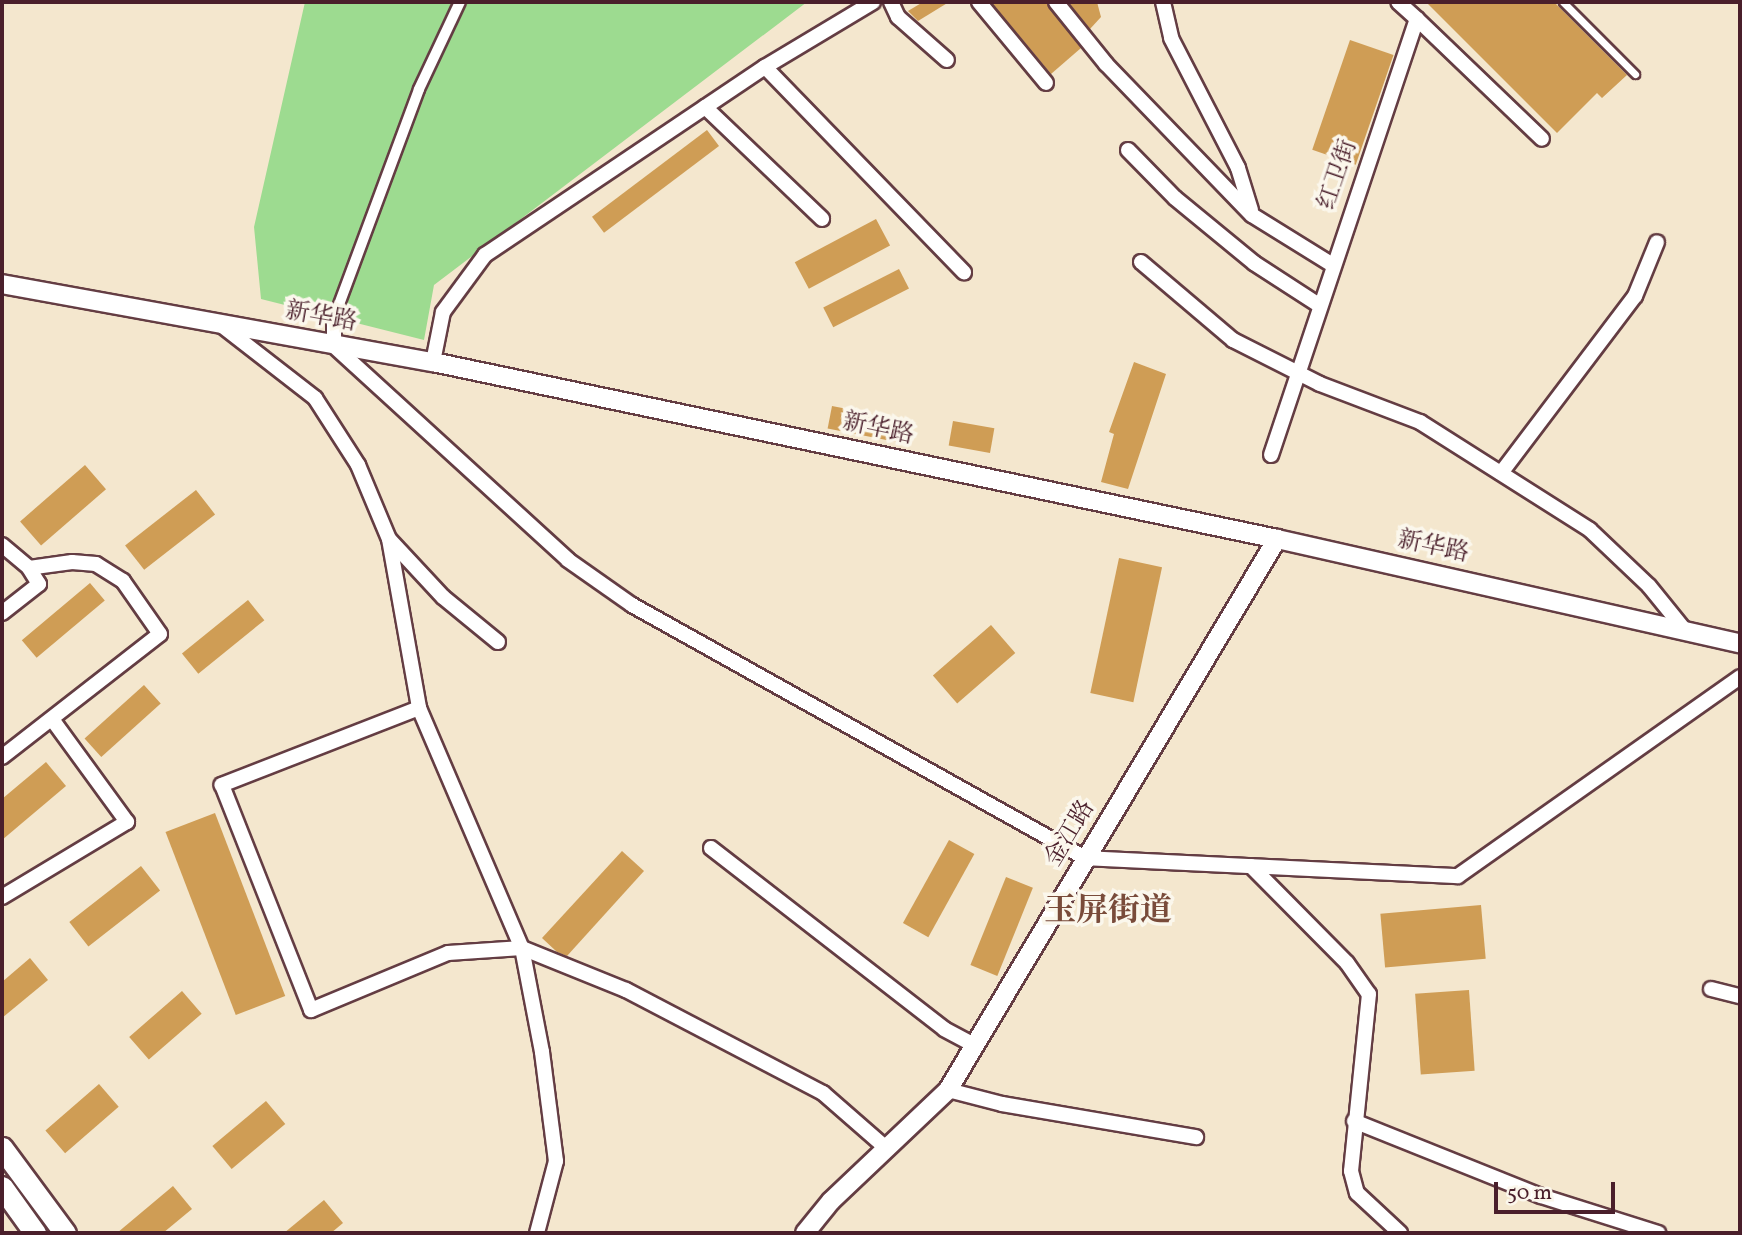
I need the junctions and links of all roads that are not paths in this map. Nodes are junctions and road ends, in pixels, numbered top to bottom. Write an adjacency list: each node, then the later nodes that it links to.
1 (460, 2): 25 (street)
2 (873, 2): 11 (street)
3 (891, 2): 10 (street)
4 (979, 2): 13 (street)
5 (1056, 2): 17 (street)
6 (1163, 2): 17 (street)
7 (1398, 2): 9 (street)
8 (1563, 2): 12 (lane)
9 (1417, 19): 15 (street); 21 (street, 红卫街)
10 (947, 60)
11 (765, 67): 14 (street); 22 (street)
12 (1635, 74)
13 (1046, 83)
14 (705, 107): 18 (street); 28 (street)
15 (1542, 139)
16 (1128, 150): 24 (street)
17 (1252, 215): 21 (street)
18 (822, 219)
19 (1657, 242): 31 (street)
20 (1142, 262): 29 (street)
21 (1331, 264): 24 (street, 红卫街)
22 (964, 272)
23 (2, 284): 26 (street, 新华路)
24 (1319, 305): 29 (street, 红卫街)
25 (334, 318): 27 (street)
26 (222, 325): 27 (street, 新华路); 32 (street)
27 (334, 346): 28 (street, 新华路); 45 (street)
28 (433, 362): 33 (street, 新华路)
29 (1299, 371): 30 (street, 红卫街); 31 (street)
30 (1271, 455)
31 (1501, 473): 37 (street)
32 (389, 539): 38 (street); 41 (street)
33 (1277, 539): 37 (street, 新华路); 45 (street, 金江路)
34 (2, 545): 35 (street)
35 (29, 568): 36 (street); 42 (street)
36 (2, 614)
37 (1683, 628): 39 (street, 新华路)
38 (498, 642)
39 (1740, 643)
40 (1740, 677): 46 (street)
41 (419, 708): 48 (street); 48 (street)
42 (52, 719): 43 (street); 47 (street)
43 (2, 757)
44 (711, 848): 51 (street)
45 (1085, 858): 46 (street); 51 (street, 金江路)
46 (1251, 866): 53 (street)
47 (2, 897)
48 (522, 948): 56 (street); 60 (street)
49 (1711, 989): 50 (street)
50 (1740, 996)
51 (974, 1045): 52 (street, 金江路)
52 (948, 1090): 54 (street); 56 (street, 金江路)
53 (1354, 1121): 62 (street); 63 (street)
54 (1196, 1137)
55 (2, 1148): 59 (main road)
56 (886, 1149): 61 (street, 金江路)
57 (2, 1187): 58 (main road)
58 (35, 1233)
59 (65, 1233)
60 (537, 1233)
61 (805, 1233)
62 (1400, 1233)
63 (1658, 1233)

